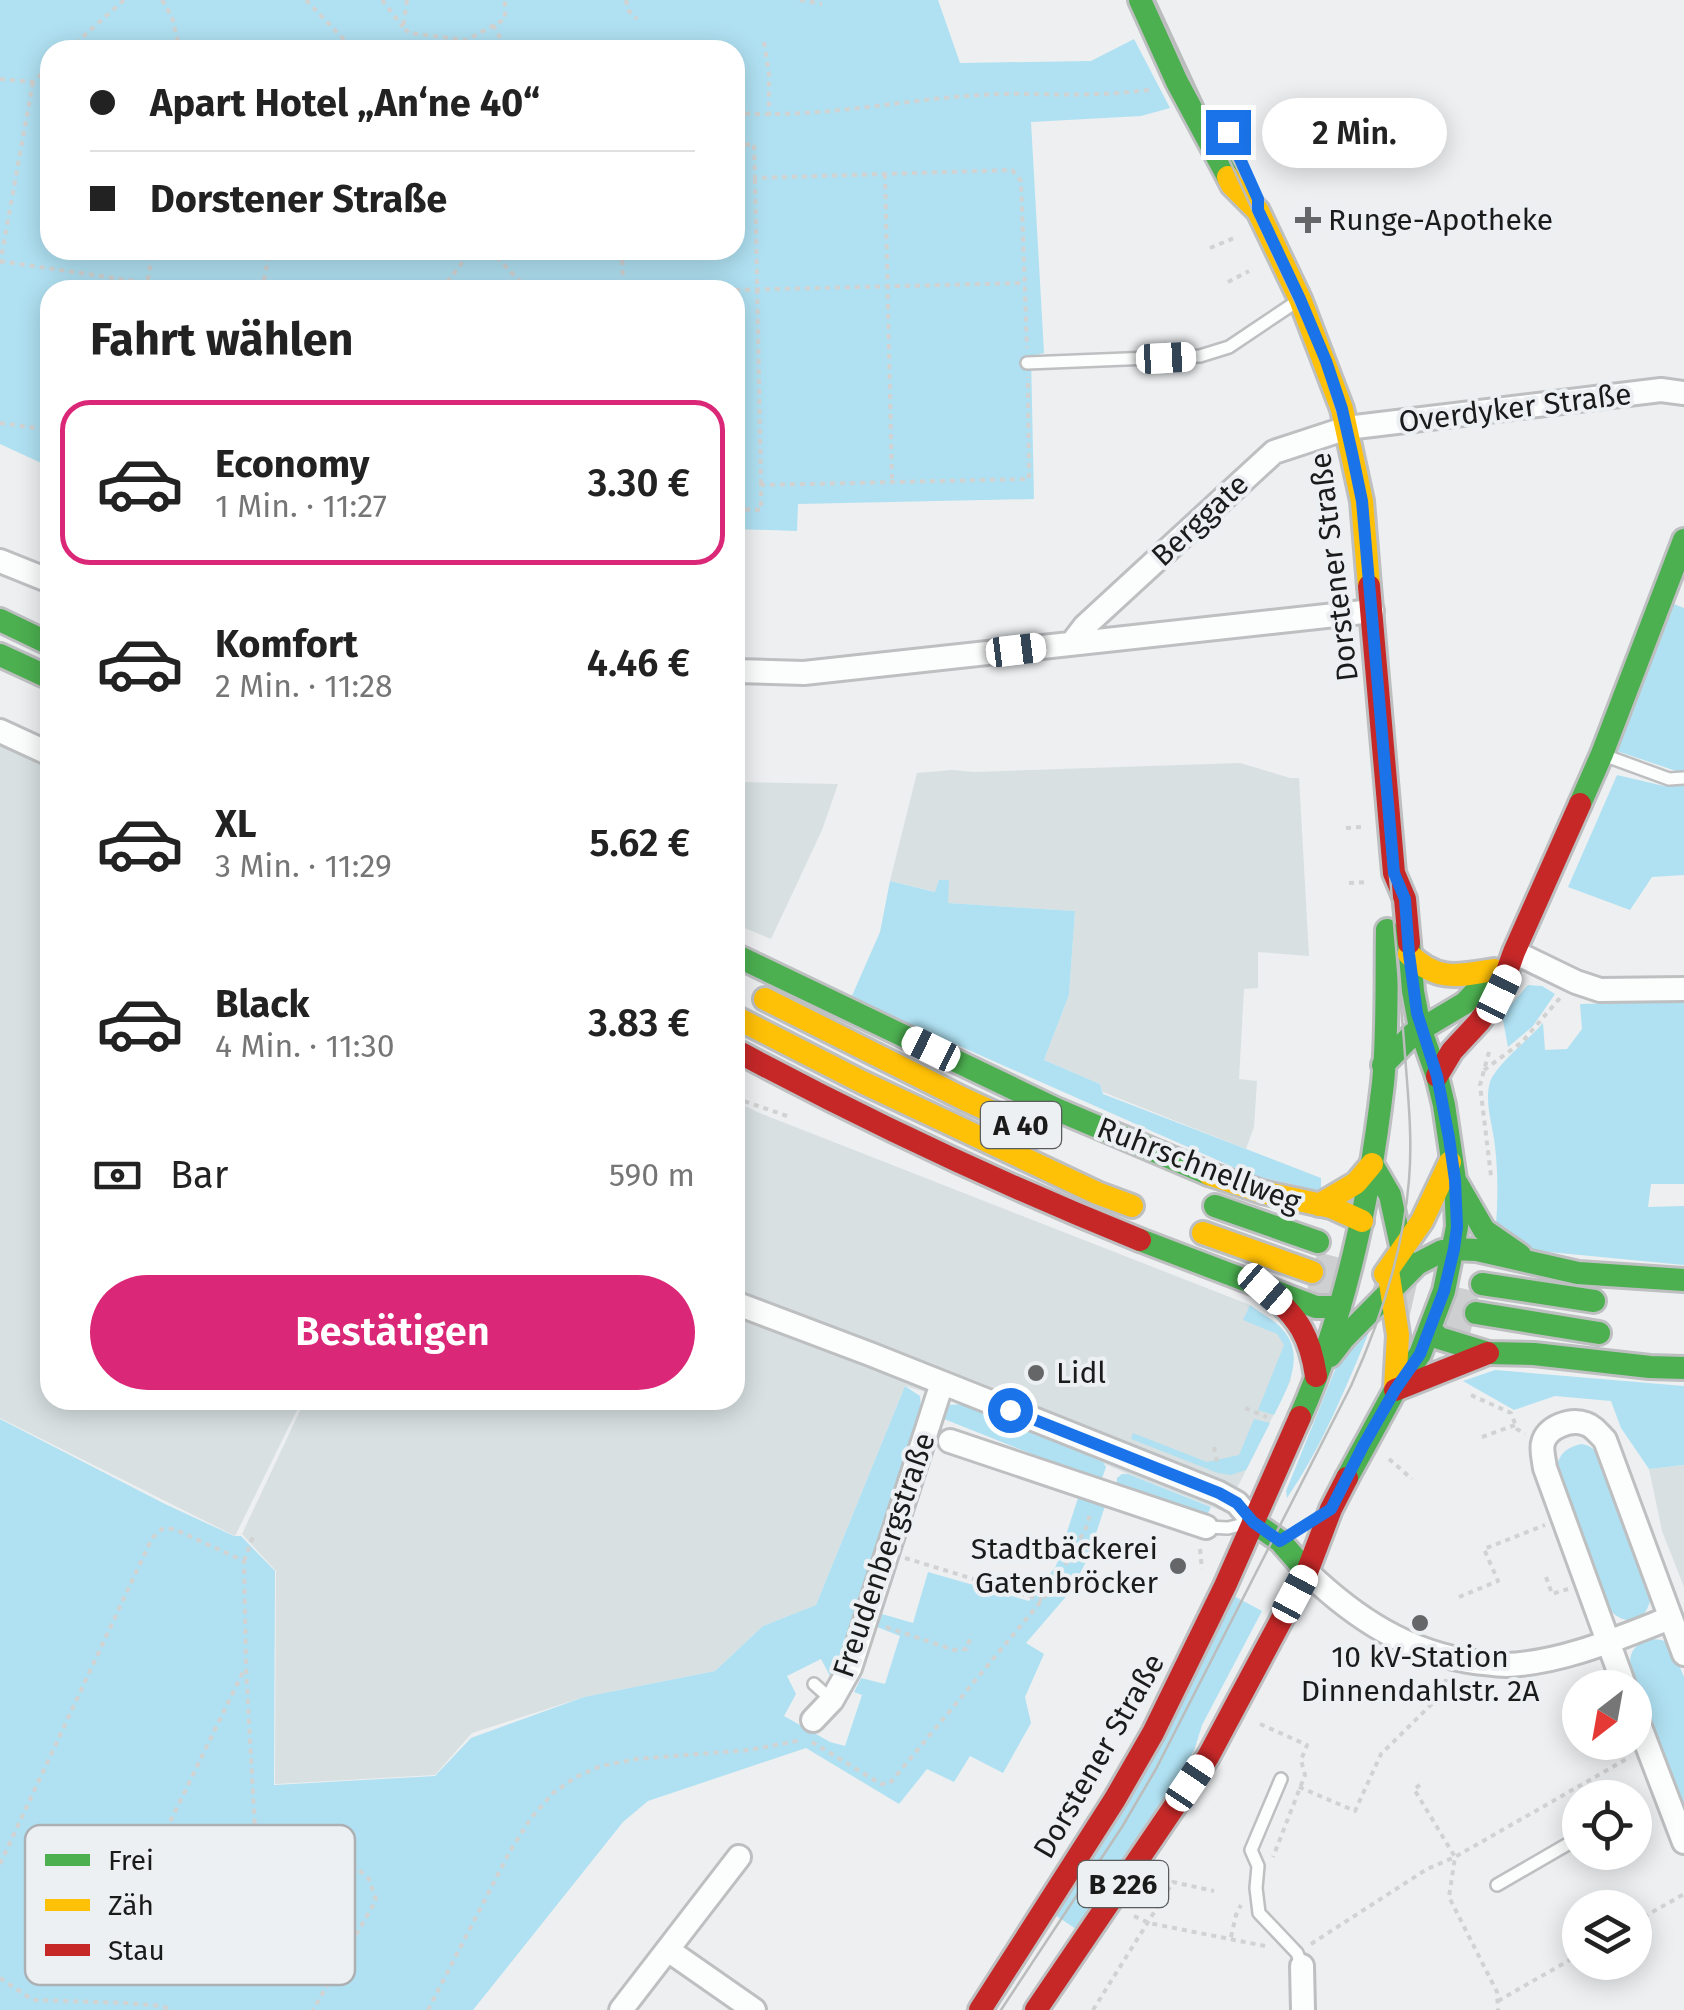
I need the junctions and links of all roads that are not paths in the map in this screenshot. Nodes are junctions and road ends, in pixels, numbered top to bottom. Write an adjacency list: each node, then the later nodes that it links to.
1 (1140, 0): 3 (main road, Dorstener Straße / B 226)
2 (1213, 111): 3 (main road, Dorstener Straße / B 226)
3 (1254, 207): 4 (main road, Dorstener Straße / B 226)
4 (1300, 299): 5 (lane); 7 (main road, Dorstener Straße / B 226)
5 (1028, 364)
6 (1684, 393): 7 (street, Overdyker Straße)
7 (1347, 428): 11 (main road, Dorstener Straße / B 226); 14 (street, Berggate)
8 (1684, 540): 20 (main road)
9 (0, 561): 10 (street)
10 (40, 577)
11 (1372, 611): 14 (street); 22 (main road, Dorstener Straße / B 226)
12 (0, 620): 13 (main road)
13 (40, 639)
14 (1072, 643): 16 (street)
15 (0, 655): 17 (main road)
16 (745, 671)
17 (40, 673)
18 (0, 731): 19 (street)
19 (40, 749)
20 (1602, 754): 21 (lane); 23 (main road)
21 (1684, 778)
22 (1394, 873): 24 (main road, Dorstener Straße / B 226); 32 (main road, Dorstener Straße / B 226)
23 (1514, 952): 26 (main road); 27 (street); 33 (main road)
24 (1409, 954): 26 (main road); 30 (main road, Dorstener Straße / B 226)
25 (745, 959): 38 (main road, A 40)
26 (1494, 970): 30 (main road)
27 (1684, 988)
28 (751, 992): 34 (main road, A 40)
29 (745, 1022): 39 (main road, Ruhrschnellweg / A 40)
30 (1420, 1028): 32 (main road); 33 (main road, Dorstener Straße / B 226)
31 (745, 1056): 49 (main road)
32 (1383, 1065): 35 (main road, Dorstener Straße / B 226)
33 (1437, 1076): 36 (main road, Dorstener Straße / B 226)
34 (1036, 1132)
35 (1372, 1164): 38 (main road); 40 (main road, Dorstener Straße / B 226); 45 (main road)
36 (1453, 1170): 43 (main road, Dorstener Straße / B 226); 44 (main road); 45 (main road)
37 (1200, 1200): 42 (main road, Ruhrschnellweg)
38 (1319, 1205): 40 (main road)
39 (1150, 1213)
40 (1362, 1220): 45 (main road); 52 (main road, Dorstener Straße / B 226)
41 (1185, 1227): 46 (main road, Ruhrschnellweg)
42 (1318, 1242)
43 (1454, 1249): 44 (main road); 45 (main road); 54 (main road, Dorstener Straße / B 226)
44 (1529, 1262): 47 (main road)
45 (1398, 1271): 52 (main road); 54 (main road); 58 (main road); 60 (main road)
46 (1312, 1272)
47 (1684, 1280)
48 (1482, 1284): 50 (main road)
49 (1265, 1289): 52 (main road); 58 (main road)
50 (1610, 1303)
51 (745, 1307): 59 (street)
52 (1340, 1307): 58 (main road, Dorstener Straße / B 226)
53 (1476, 1313): 55 (main road)
54 (1430, 1330): 56 (main road); 60 (main road, Dorstener Straße / B 226)
55 (1612, 1334)
56 (1488, 1352): 57 (main road); 60 (main road)
57 (1684, 1368)
58 (1316, 1376): 65 (main road, Dorstener Straße / B 226)
59 (942, 1383): 62 (street); 73 (street, Freudenbergstraße)
60 (1395, 1390): 64 (main road, Dorstener Straße / B 226)
61 (950, 1442): 63 (street, Freudenbergstraße)
62 (1118, 1452): 63 (street); 65 (street)
63 (1100, 1492): 66 (street, Freudenbergstraße)
64 (1331, 1509): 67 (main road); 68 (main road, Dorstener Straße / B 226)
65 (1253, 1522): 66 (lane, Freudenbergstraße); 67 (main road); 84 (main road, Dorstener Straße / B 226)
66 (1206, 1527)
67 (1280, 1541): 68 (main road)
68 (1307, 1572): 70 (street); 85 (main road, Dorstener Straße / B 226)
69 (1670, 1618): 70 (street); 70 (street); 71 (street)
70 (1608, 1642): 72 (street)
71 (1684, 1654)
72 (1618, 1670)
73 (812, 1720)
74 (1652, 1760): 76 (street)
75 (1281, 1778): 81 (lane)
76 (1684, 1842)
77 (1562, 1847): 79 (lane)
78 (739, 1857): 80 (street)
79 (1497, 1885)
80 (668, 1950): 82 (street); 83 (street)
81 (1300, 1960): 86 (street)
82 (621, 2010)
83 (754, 2010)
84 (980, 2010)
85 (1036, 2010)
86 (1303, 2010)

